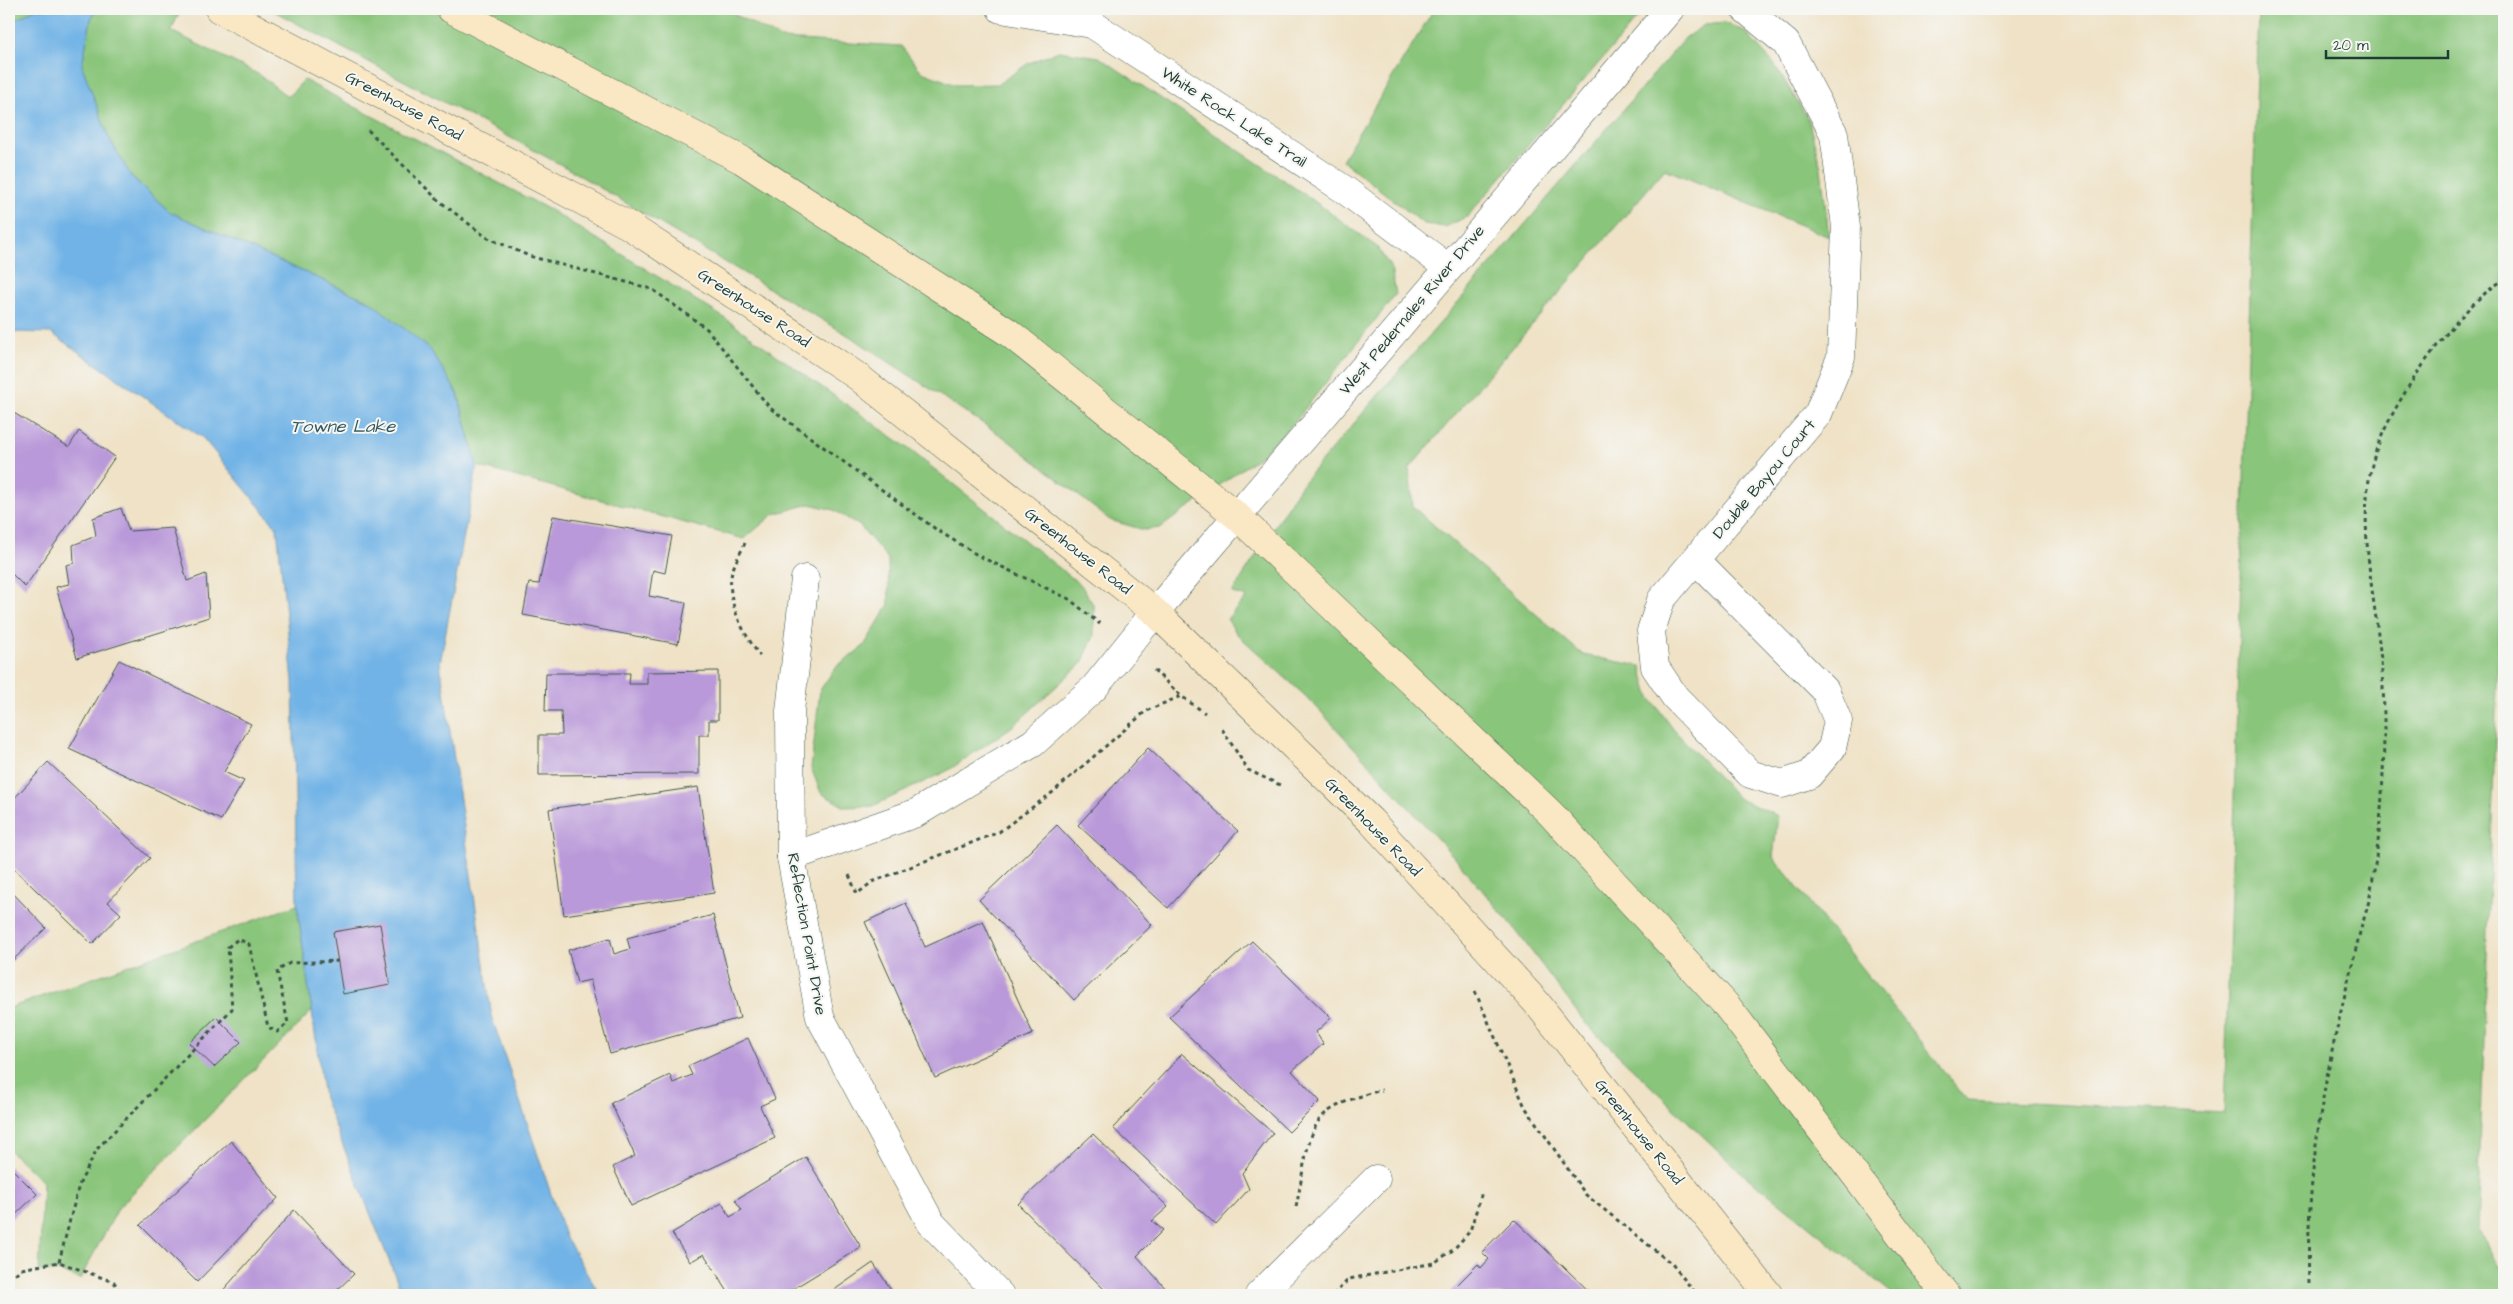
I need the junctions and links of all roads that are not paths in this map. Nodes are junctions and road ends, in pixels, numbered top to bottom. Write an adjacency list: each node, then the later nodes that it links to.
1 (219, 9): 10 (main road, Greenhouse Road)
2 (452, 9): 7 (main road)
3 (1001, 9): 6 (street, White Rock Lake Trail)
4 (1670, 9): 6 (street, West Pedernales River Drive)
5 (1745, 9): 8 (street, Double Bayou Court)
6 (1448, 268): 7 (street, West Pedernales River Drive)
7 (1237, 516): 10 (street, West Pedernales River Drive); 16 (main road)
8 (1696, 560): 8 (street, Double Bayou Court)
9 (805, 579): 11 (street, Reflection Point Drive)
10 (1155, 612): 11 (street, West Pedernales River Drive); 15 (main road, Greenhouse Road)
11 (791, 857): 13 (street, Reflection Point Drive)
12 (1376, 1179): 14 (street)
13 (1000, 1295)
14 (1259, 1295)
15 (1769, 1295)
16 (1946, 1295)

